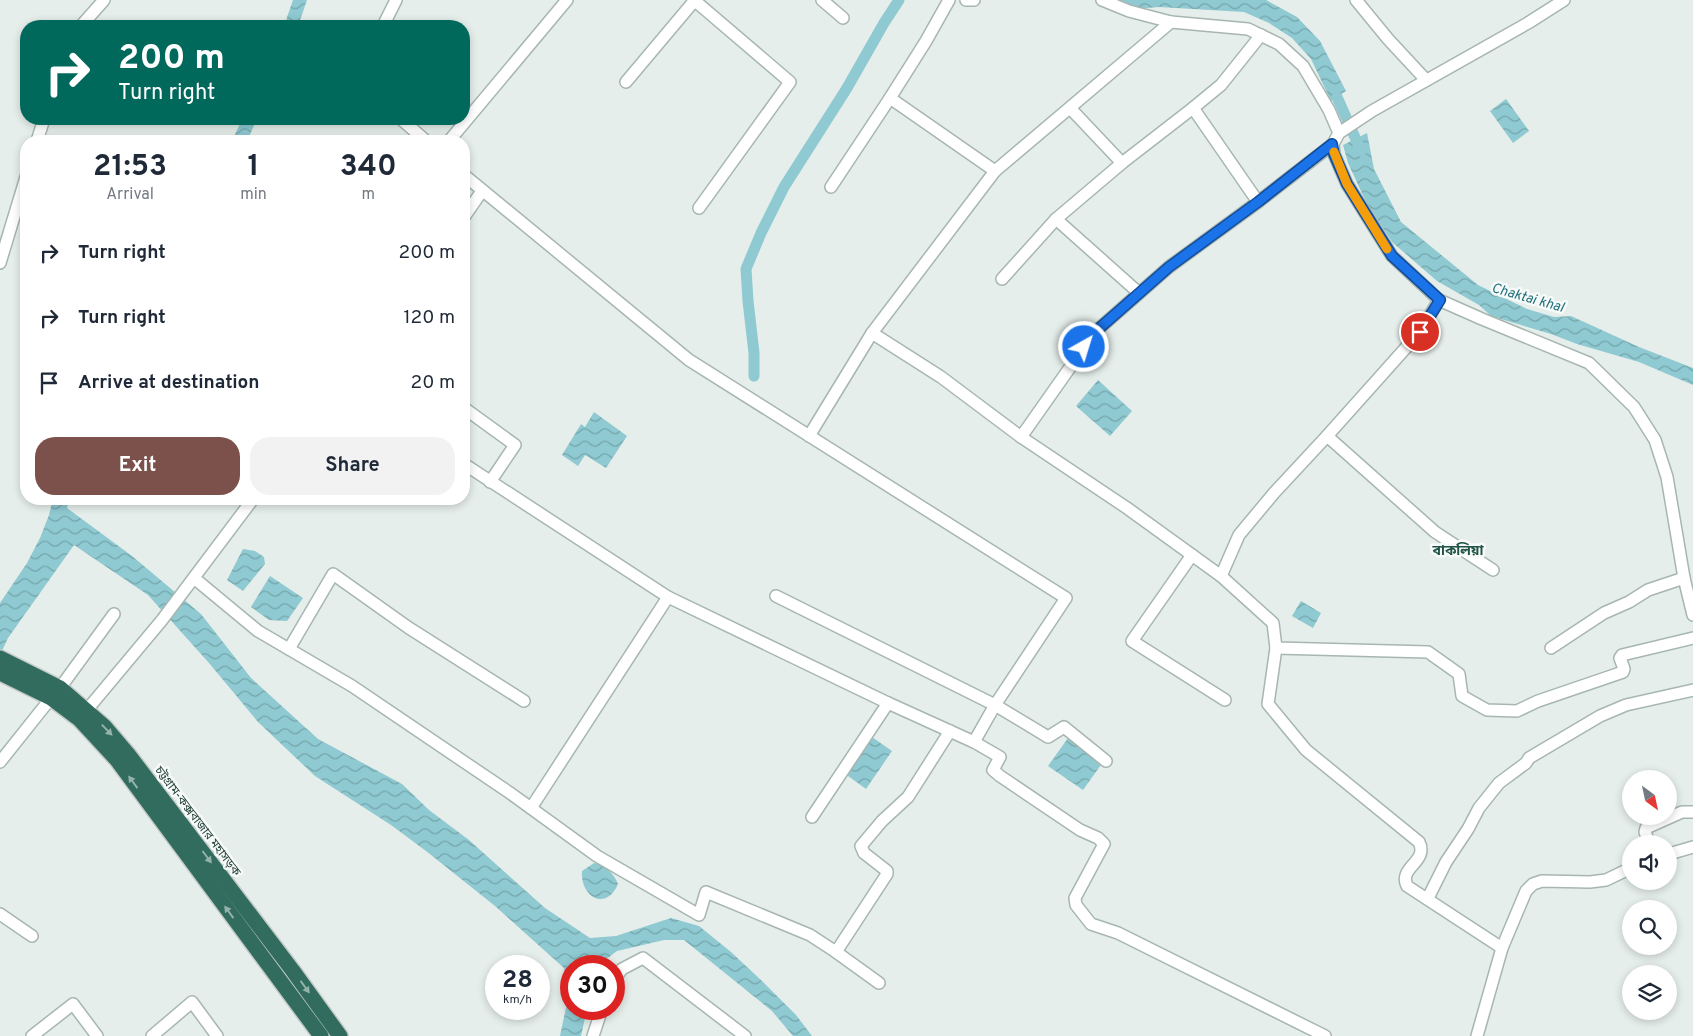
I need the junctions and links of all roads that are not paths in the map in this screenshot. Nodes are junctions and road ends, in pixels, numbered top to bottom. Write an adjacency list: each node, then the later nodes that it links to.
1 (396, 0): 14 (street)
2 (567, 0): 22 (street)
3 (694, 0): 18 (street); 36 (street)
4 (822, 0): 12 (street)
5 (949, 0): 19 (street)
6 (966, 0): 7 (street)
7 (974, 0)
8 (1102, 0): 15 (street)
9 (1356, 0): 17 (street)
10 (1564, 0): 17 (street)
11 (103, 1): 13 (street)
12 (843, 18)
13 (86, 20)
14 (386, 20)
15 (1171, 22): 16 (street); 20 (street)
16 (1261, 35): 21 (street); 25 (street)
17 (1426, 80): 25 (street)
18 (626, 82)
19 (890, 98): 30 (street); 32 (street)
20 (1070, 108): 29 (street); 30 (street)
21 (1193, 108): 29 (street); 35 (street)
22 (470, 116)
23 (408, 125): 26 (street)
24 (462, 125): 27 (street)
25 (1342, 131): 28 (street)
26 (419, 135)
27 (454, 135)
28 (1332, 144): 35 (street); 42 (street)
29 (1122, 163): 38 (street)
30 (995, 171): 43 (street)
31 (470, 180): 33 (street)
32 (831, 187)
33 (482, 191): 37 (street); 45 (street)
34 (20, 197): 39 (street)
35 (1258, 202): 41 (street)
36 (700, 208)
37 (470, 209)
38 (1056, 219): 40 (street); 41 (street)
39 (0, 263)
40 (1002, 279)
41 (1139, 293): 47 (street)
42 (1440, 300): 46 (street); 55 (street)
43 (872, 333): 45 (street); 47 (street)
44 (470, 412): 49 (street)
45 (809, 436): 72 (street)
46 (1327, 436): 52 (street); 53 (street)
47 (1021, 437): 51 (street)
48 (470, 468): 49 (street)
49 (490, 482): 57 (street)
50 (249, 505): 54 (street)
51 (1192, 555): 53 (street); 69 (street)
52 (1493, 570)
53 (1221, 576): 61 (street)
54 (194, 578): 63 (street); 73 (street)
55 (1684, 578): 59 (street); 62 (street)
56 (776, 596): 72 (street)
57 (668, 597): 71 (street); 78 (street)
58 (114, 614): 68 (street)
59 (1693, 615)
60 (1693, 638): 61 (street)
61 (1276, 648): 85 (street)
62 (1551, 648)
63 (289, 649): 70 (street); 78 (street)
64 (0, 658): 66 (highway, চট্টগ্রাম-কক্সবাজার মহাসড়ক)
65 (0, 673): 66 (highway, চট্টগ্রাম-কক্সবাজার মহাসড়ক)
66 (22, 676): 68 (highway, চট্টগ্রাম-কক্সবাজার মহাসড়ক)
67 (1693, 690): 85 (street)
68 (56, 693): 73 (highway, চট্টগ্রাম-কক্সবাজার মহাসড়ক); 77 (street); 87 (highway, চট্টগ্রাম-কক্সবাজার মহাসড়ক, one-way to 68)
69 (1225, 700)
70 (524, 701)
71 (888, 703): 74 (street); 80 (street)
72 (995, 705): 75 (street); 76 (street)
73 (86, 711): 87 (highway, চট্টগ্রাম-কক্সবাজার মহাসড়ক, one-way to 87)
74 (950, 731): 75 (street); 90 (street)
75 (974, 742): 102 (street)
76 (1106, 761)
77 (0, 762)
78 (531, 808): 90 (street)
79 (1693, 812): 81 (street)
80 (812, 817)
81 (1646, 835)
82 (1693, 847): 83 (street)
83 (1677, 852)
84 (1622, 872): 89 (street)
85 (1428, 898): 89 (street)
86 (0, 914): 88 (street)
87 (249, 926): 98 (highway, চট্টগ্রাম-কক্সবাজার মহাসড়ক); 99 (highway, চট্টগ্রাম-কক্সবাজার মহাসড়ক, one-way to 99)
88 (32, 936)
89 (1502, 948): 103 (street)
90 (836, 952): 92 (street)
91 (625, 967): 101 (street)
92 (880, 983)
93 (598, 1020): 100 (street)
94 (32, 1036): 95 (street)
95 (97, 1036)
96 (152, 1036): 97 (street)
97 (217, 1036)
98 (321, 1036)
99 (340, 1036)
100 (593, 1036)
101 (745, 1036)
102 (1325, 1036)
103 (1477, 1036)

